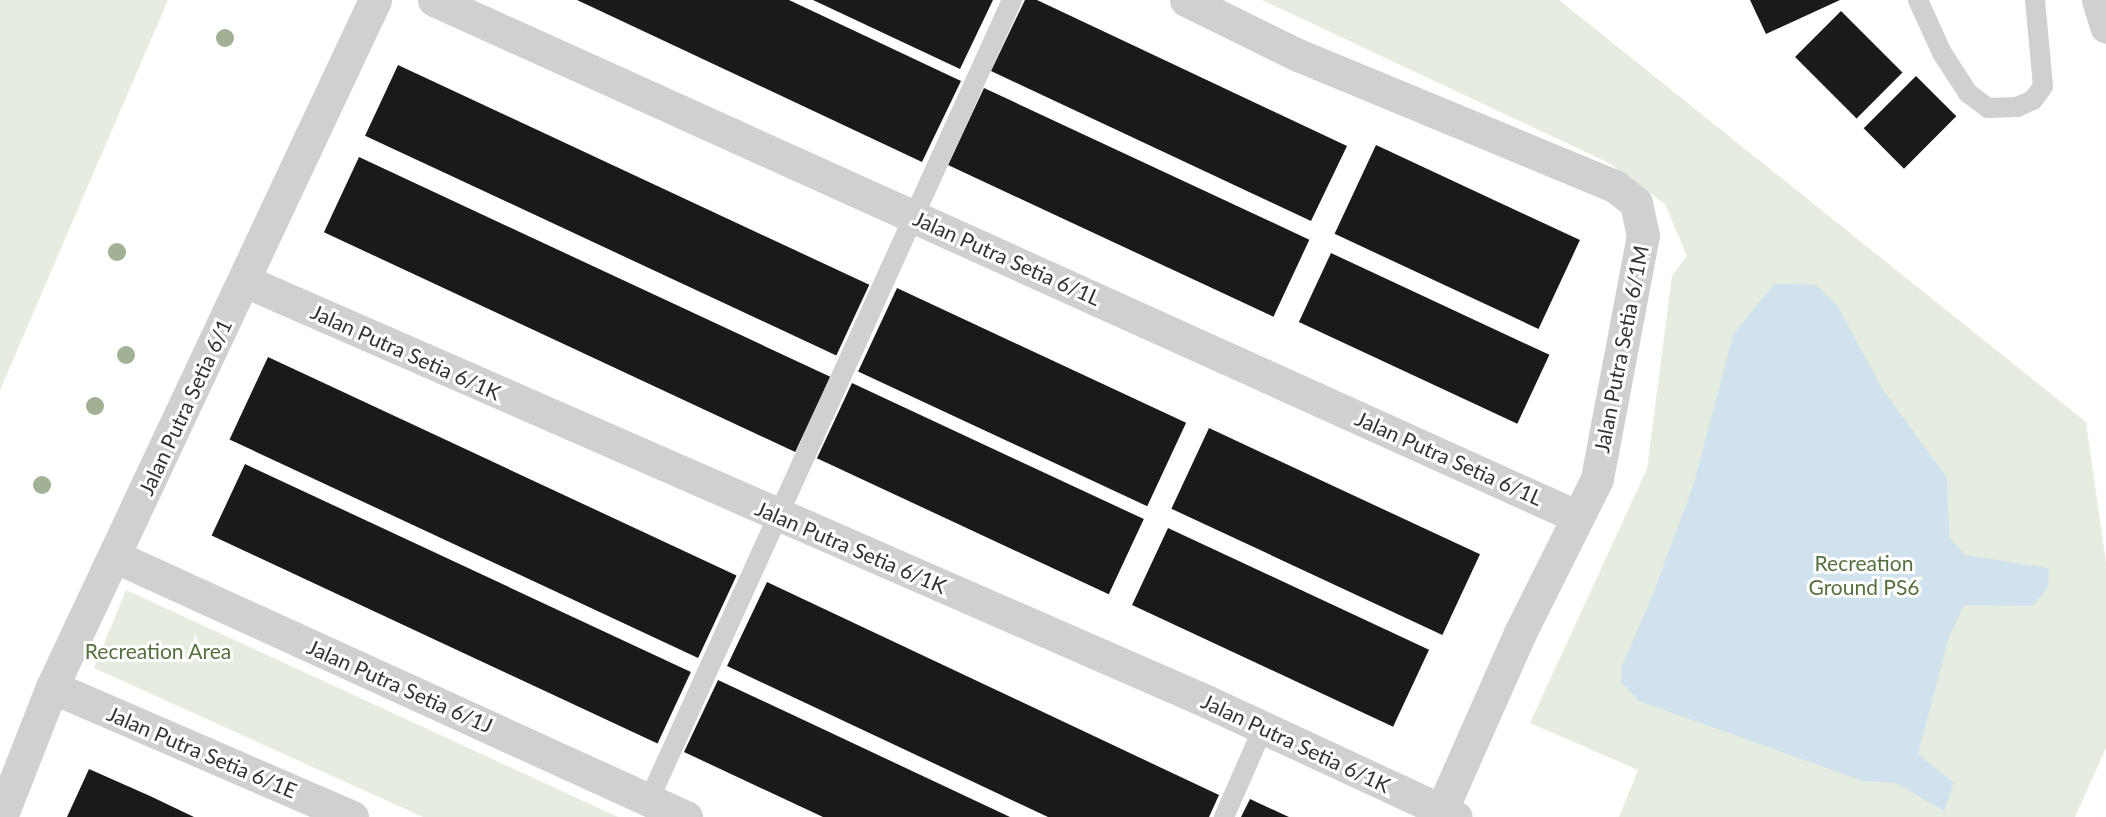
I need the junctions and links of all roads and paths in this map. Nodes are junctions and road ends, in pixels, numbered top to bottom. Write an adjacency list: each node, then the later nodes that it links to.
1 (375, 0): 10 (street, Jalan Putra Setia 6/1)
2 (434, 0): 9 (street, Jalan Putra Setia 6/1L)
3 (1012, 0): 9 (lane)
4 (1186, 0): 12 (street, Jalan Putra Setia 6/1M)
5 (1918, 0): 6 (lane)
6 (2035, 0)
7 (2098, 0): 8 (street)
8 (2106, 27)
9 (914, 215): 11 (lane); 12 (street, Jalan Putra Setia 6/1L)
10 (245, 281): 11 (street, Jalan Putra Setia 6/1K); 13 (street, Jalan Putra Setia 6/1)
11 (777, 516): 15 (street, Jalan Putra Setia 6/1K); 16 (lane)
12 (1578, 517): 17 (street, Jalan Putra Setia 6/1M)
13 (114, 556): 14 (street, Jalan Putra Setia 6/1); 16 (street, Jalan Putra Setia 6/1J)
14 (52, 687): 18 (street, Jalan Putra Setia 6/1); 19 (street, Jalan Putra Setia 6/1E)
15 (1263, 728): 17 (street, Jalan Putra Setia 6/1K); 21 (lane)
16 (649, 800): 20 (street, Jalan Putra Setia 6/1J)
17 (1449, 814)
18 (1, 817)
19 (352, 817)
20 (686, 817)
21 (1224, 817)

